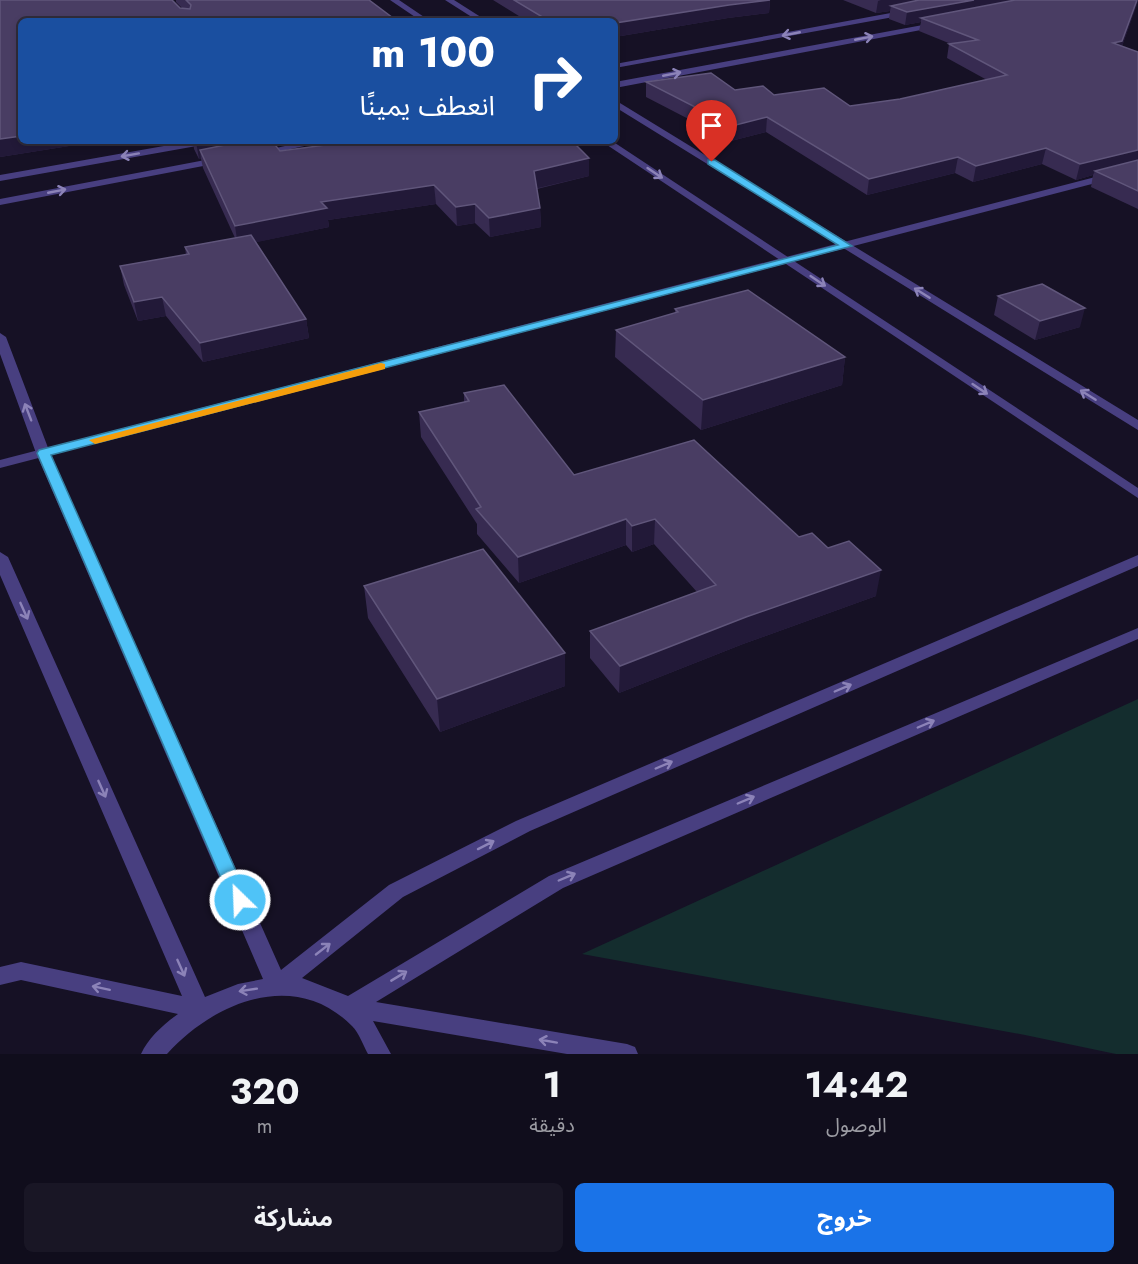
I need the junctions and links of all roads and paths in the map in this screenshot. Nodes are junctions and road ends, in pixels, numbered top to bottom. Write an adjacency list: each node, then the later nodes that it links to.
1 (394, 0): 4 (street)
2 (449, 0): 5 (street)
3 (915, 11): 7 (street, one-way to 7)
4 (421, 18)
5 (478, 18)
6 (948, 22): 8 (street, one-way to 6)
7 (618, 65)
8 (618, 84)
9 (618, 105): 18 (street)
10 (191, 144): 16 (street, one-way to 16)
11 (298, 144): 13 (street)
12 (611, 144): 19 (street, one-way to 19)
13 (244, 156)
14 (232, 158): 17 (street, one-way to 14)
15 (1138, 169): 18 (street)
16 (0, 178)
17 (0, 202)
18 (847, 246): 19 (street); 21 (street, one-way to 18)
19 (788, 261): 22 (street); 24 (street, one-way to 24)
20 (0, 337): 22 (street, one-way to 20)
21 (1138, 426)
22 (44, 453): 23 (street); 29 (street)
23 (0, 464)
24 (1138, 494)
25 (0, 557): 31 (street, one-way to 31)
26 (1138, 560): 29 (street, one-way to 26)
27 (1138, 633): 30 (street, one-way to 27)
28 (0, 976): 31 (street, one-way to 28)
29 (277, 986): 30 (street); 31 (street, one-way to 31)
30 (349, 1007): 33 (street); 34 (street, one-way to 30)
31 (199, 1009): 32 (street)
32 (152, 1054)
33 (380, 1054)
34 (627, 1054)

